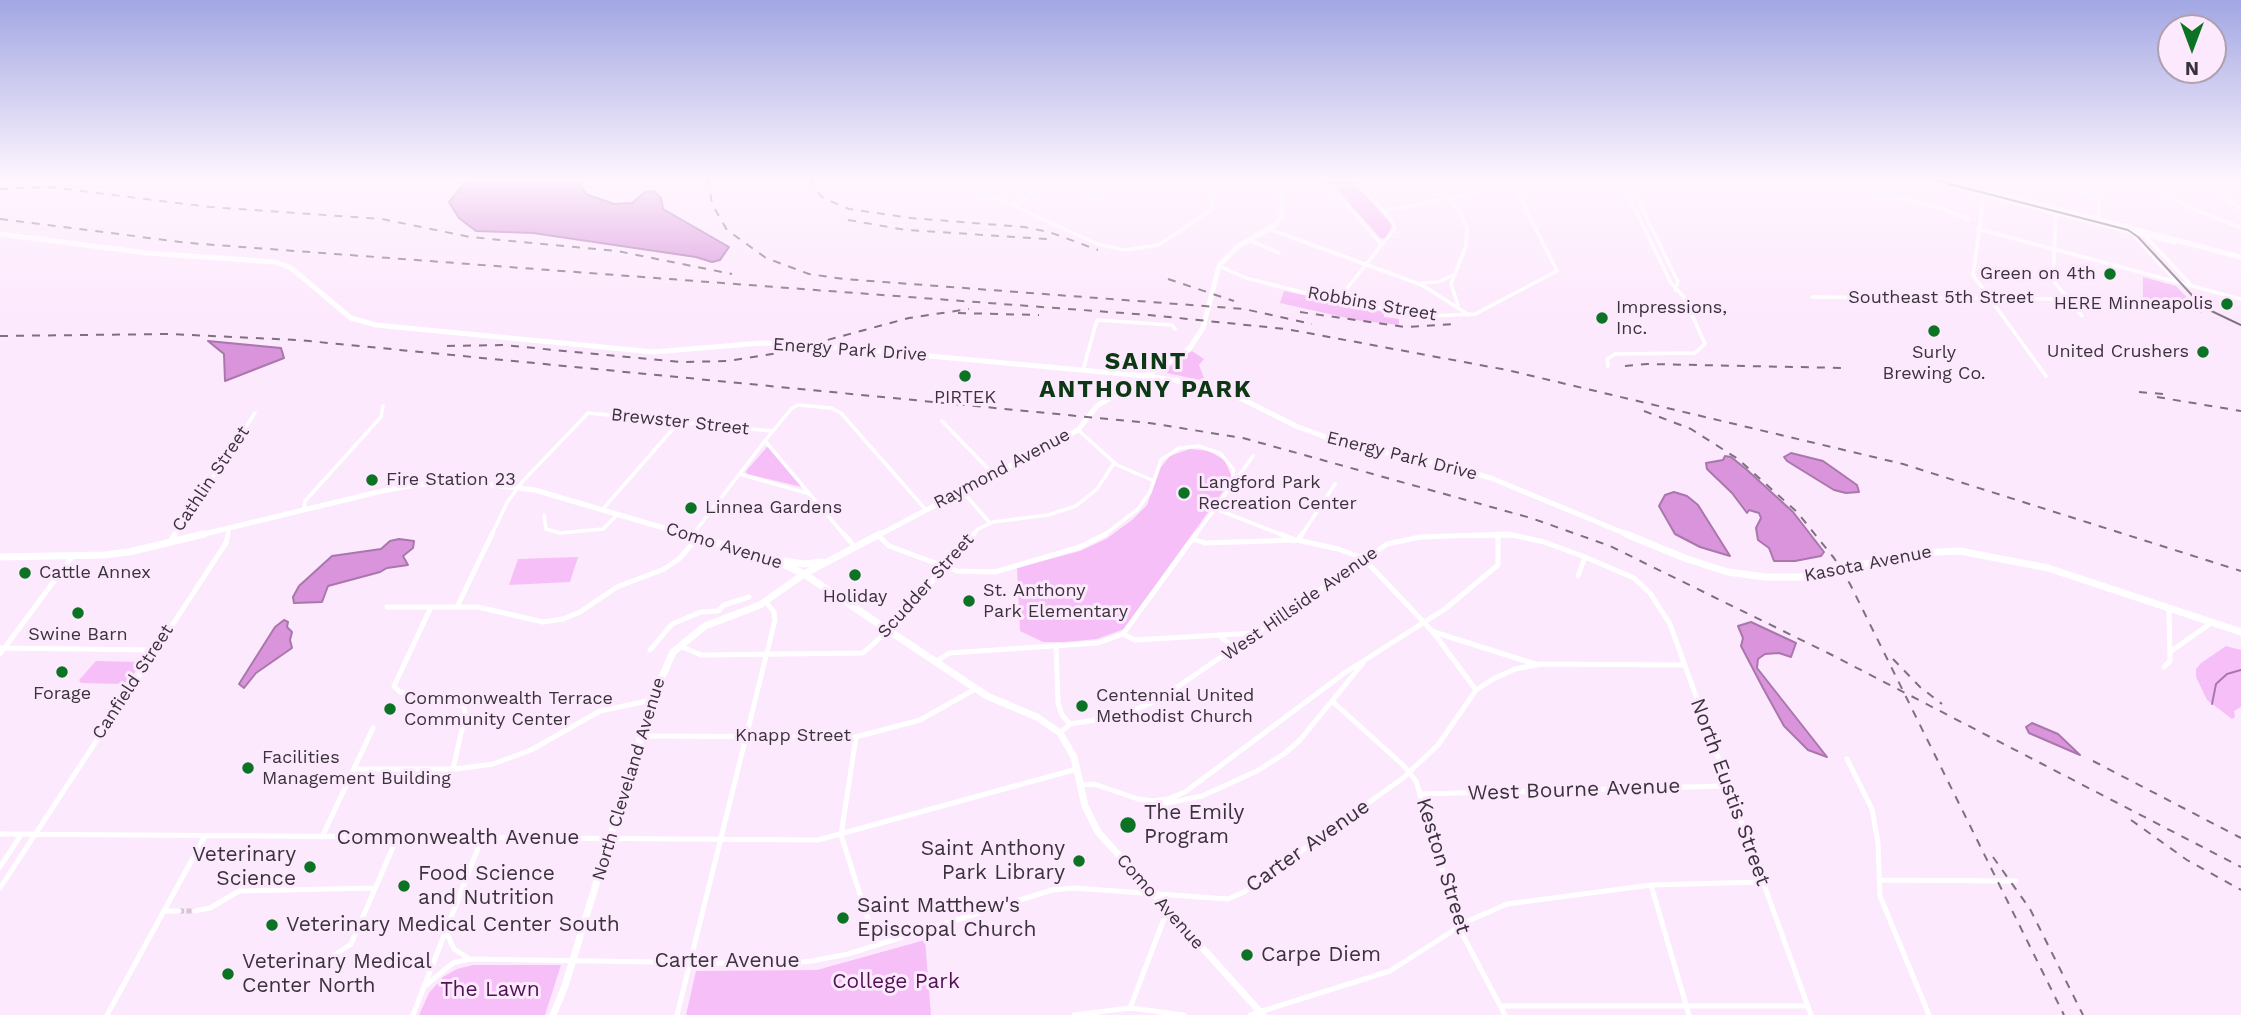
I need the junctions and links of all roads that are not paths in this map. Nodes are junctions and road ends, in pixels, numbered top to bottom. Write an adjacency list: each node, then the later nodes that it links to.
1 (1058, 225): 2 (street)
2 (1188, 225)
3 (1273, 225): 14 (street)
4 (1365, 225): 22 (street)
5 (1393, 225): 22 (street)
6 (1465, 225): 28 (street)
7 (1535, 225): 39 (street, Robbins Street)
8 (1643, 225): 32 (street)
9 (1650, 225): 32 (street)
10 (1979, 225): 15 (street)
11 (2055, 225): 23 (street)
12 (2105, 225): 17 (street)
13 (2127, 226): 16 (street); 17 (street)
14 (1269, 229): 20 (street); 26 (street)
15 (1978, 229): 23 (street); 34 (street)
16 (2140, 229): 19 (street); 21 (street)
17 (2132, 232): 19 (street); 30 (street)
18 (0, 234): 44 (street, Energy Park Drive)
19 (2144, 235): 21 (street); 31 (street)
20 (1249, 240): 24 (street); 27 (street)
21 (2193, 244): 25 (street)
22 (1382, 245): 26 (street)
23 (2053, 249): 30 (street); 35 (street)
24 (1279, 253)
25 (2241, 257)
26 (1366, 265): 29 (street); 37 (street)
27 (1219, 266): 37 (street, Robbins Street); 42 (street, Raymond Avenue)
28 (1454, 275): 29 (street); 38 (street)
29 (1414, 282): 38 (street)
30 (2177, 282): 31 (street)
31 (2192, 286): 36 (street)
32 (1675, 290): 43 (street)
33 (1812, 297): 34 (street, Southeast 5th Street)
34 (1988, 298): 35 (street, Southeast 5th Street); 47 (street)
35 (2069, 299): 40 (street)
36 (2241, 299)
37 (1337, 301): 39 (street, Robbins Street)
38 (1461, 308): 39 (street)
39 (1469, 315)
40 (2082, 316)
41 (1175, 329): 44 (street)
42 (1165, 366): 46 (street, Raymond Avenue); 48 (street)
43 (1608, 366)
44 (1083, 370): 45 (street, Energy Park Drive)
45 (1121, 374): 46 (street, Energy Park Drive); 49 (street)
46 (1146, 376): 48 (street, Energy Park Drive); 49 (street, Raymond Avenue)
47 (2046, 376)
48 (1175, 380): 81 (street, Energy Park Drive)
49 (1128, 388): 54 (street, Raymond Avenue)
50 (383, 406): 68 (street)
51 (255, 414): 80 (street, Cathlin Street)
52 (942, 421): 60 (street)
53 (679, 422): 55 (street, Brewster Street); 64 (street, Brewster Street); 69 (street)
54 (1078, 430): 58 (street); 60 (street, Raymond Avenue)
55 (773, 431): 56 (street); 70 (street)
56 (765, 441): 59 (street); 66 (street, Brewster Street)
57 (1253, 456): 62 (street)
58 (1114, 463): 61 (street); 73 (street, Scudder Street)
59 (740, 474): 66 (street); 77 (street)
60 (993, 474): 65 (street, Raymond Avenue)
61 (1155, 481): 62 (street); 89 (street)
62 (1233, 483): 67 (street)
63 (1335, 484): 79 (street)
64 (519, 487): 68 (street, Como Avenue); 69 (street, Como Avenue); 97 (street)
65 (962, 491): 70 (street, Raymond Avenue); 73 (street)
66 (811, 495): 82 (street, Brewster Street)
67 (1216, 509): 78 (street); 79 (street)
68 (304, 510): 74 (street, Como Avenue)
69 (602, 510): 71 (street, Como Avenue)
70 (926, 510): 76 (street, Raymond Avenue)
71 (618, 514): 72 (street); 77 (street, Como Avenue)
72 (544, 515)
73 (990, 523): 89 (street, Scudder Street)
74 (229, 529): 80 (street, Como Avenue); 112 (street, Canfield Street)
75 (1498, 534): 85 (street, West Hillside Avenue); 86 (street, West Hillside Avenue); 102 (street)
76 (878, 535): 82 (street, Raymond Avenue); 89 (street)
77 (694, 536): 87 (street, Como Avenue); 97 (street)
78 (1193, 540): 79 (street); 107 (street)
79 (1297, 540): 86 (street)
80 (168, 544): 83 (street, Como Avenue)
81 (1651, 544): 98 (street, Kasota Avenue)
82 (855, 547): 88 (street, Raymond Avenue)
83 (72, 556): 84 (street, Como Avenue); 111 (street)
84 (0, 557)
85 (1585, 557): 91 (street); 92 (street, West Hillside Avenue)
86 (1363, 558): 102 (street); 106 (street, West Hillside Avenue)
87 (774, 560): 88 (street); 90 (street, Como Avenue)
88 (830, 560): 90 (street, Raymond Avenue)
89 (944, 566): 103 (street, Scudder Street)
90 (804, 574): 94 (street, North Cleveland Avenue); 103 (street, Como Avenue)
91 (1578, 576)
92 (1634, 578): 121 (street, North Eustis Street)
93 (749, 597): 99 (street)
94 (766, 602): 100 (street, North Cleveland Avenue); 117 (street)
95 (387, 607): 96 (street)
96 (431, 607): 97 (street); 135 (street)
97 (457, 607)
98 (2169, 608): 101 (street, Kasota Avenue); 115 (street)
99 (718, 611): 100 (street); 113 (street)
100 (726, 618): 109 (street, North Cleveland Avenue)
101 (2212, 622): 105 (street, Kasota Avenue); 115 (street)
102 (1425, 624): 104 (street); 119 (street)
103 (889, 630): 117 (street, Scudder Street); 118 (street, Como Avenue)
104 (1433, 632): 120 (street); 124 (street)
105 (2241, 632)
106 (1255, 633): 108 (street); 114 (street, West Hillside Avenue)
107 (1123, 634): 108 (street); 110 (street)
108 (1219, 635): 114 (street)
109 (679, 646): 117 (street, Scudder Street); 125 (street, North Cleveland Avenue)
110 (1056, 646): 118 (street); 127 (street)
111 (2, 648): 112 (street); 116 (street)
112 (154, 650): 144 (street, Canfield Street)
113 (650, 650)
114 (1230, 652): 127 (street, West Hillside Avenue)
115 (2171, 652): 122 (street)
116 (0, 654)
117 (765, 654): 130 (street)
118 (937, 661): 123 (street, Como Avenue)
119 (1365, 662): 126 (street); 141 (street)
120 (1537, 664): 121 (street, Carter Avenue); 124 (street, Carter Avenue)
121 (1685, 665): 139 (street, North Eustis Street)
122 (2164, 667)
123 (977, 688): 129 (street, Como Avenue); 132 (street, Knapp Street)
124 (1476, 690): 137 (street, Carter Avenue)
125 (652, 700): 131 (street, North Cleveland Avenue); 135 (street)
126 (1333, 702): 137 (street, Keston Street); 141 (street)
127 (1070, 724): 129 (street)
128 (373, 729): 134 (street)
129 (1060, 733): 136 (street, Como Avenue)
130 (744, 735): 131 (street, Knapp Street); 132 (street, Knapp Street); 151 (street)
131 (642, 736): 150 (street, North Cleveland Avenue)
132 (856, 737): 145 (street)
133 (1847, 759): 153 (street)
134 (355, 769): 135 (street); 147 (street)
135 (453, 769)
136 (1077, 769): 138 (street, Como Avenue); 145 (street, Commonwealth Avenue)
137 (1409, 772): 140 (street, Keston Street); 159 (street, Carter Avenue)
138 (1080, 785): 141 (street); 159 (street, Como Avenue)
139 (1727, 786): 140 (street, West Bourne Avenue); 155 (street, North Eustis Street)
140 (1421, 794): 164 (street, Keston Street)
141 (1151, 801)
142 (0, 834): 143 (street, Commonwealth Avenue)
143 (21, 834): 144 (street, Commonwealth Avenue); 152 (street)
144 (34, 834): 146 (street, Commonwealth Avenue); 157 (street, Canfield Street)
145 (841, 835): 151 (street, Commonwealth Avenue); 166 (street)
146 (205, 836): 147 (street, Commonwealth Avenue); 160 (street)
147 (322, 837): 148 (street, Commonwealth Avenue)
148 (397, 838): 149 (street, Commonwealth Avenue); 158 (street)
149 (482, 838): 150 (street, Commonwealth Avenue); 165 (street)
150 (610, 839): 151 (street, Commonwealth Avenue); 169 (street, North Cleveland Avenue)
151 (719, 840): 170 (street)
152 (0, 867)
153 (1879, 880): 154 (street); 187 (street)
154 (2016, 881)
155 (1762, 882): 156 (street); 174 (street, North Eustis Street)
156 (1651, 885): 164 (street); 173 (street)
157 (0, 888)
158 (374, 888): 162 (street); 168 (street)
159 (1152, 894): 163 (street, Como Avenue); 166 (street, Carter Avenue)
160 (164, 911): 161 (street); 177 (street)
161 (179, 911)
162 (195, 911)
163 (1167, 911): 175 (street); 176 (street, Como Avenue)
164 (1459, 928): 172 (street, Keston Street); 176 (street)
165 (446, 933): 167 (street); 171 (street)
166 (876, 944): 170 (street, Carter Avenue)
167 (469, 959): 169 (street, Carter Avenue); 171 (street, Carter Avenue)
168 (305, 960)
169 (572, 961): 170 (street, Carter Avenue); 179 (street, North Cleveland Avenue)
170 (690, 961): 180 (street)
171 (425, 986): 178 (street)
172 (1499, 1006): 173 (street); 184 (street, Keston Street)
173 (1686, 1006): 174 (street); 185 (street)
174 (1808, 1006): 186 (street, North Eustis Street)
175 (1130, 1008): 181 (street); 182 (street)
176 (1262, 1014): 183 (street)
177 (107, 1015)
178 (413, 1015)
179 (553, 1015)
180 (677, 1015)
181 (1074, 1015)
182 (1184, 1015)
183 (1250, 1015)
184 (1505, 1015)
185 (1689, 1015)
186 (1811, 1015)
187 (1929, 1015)

